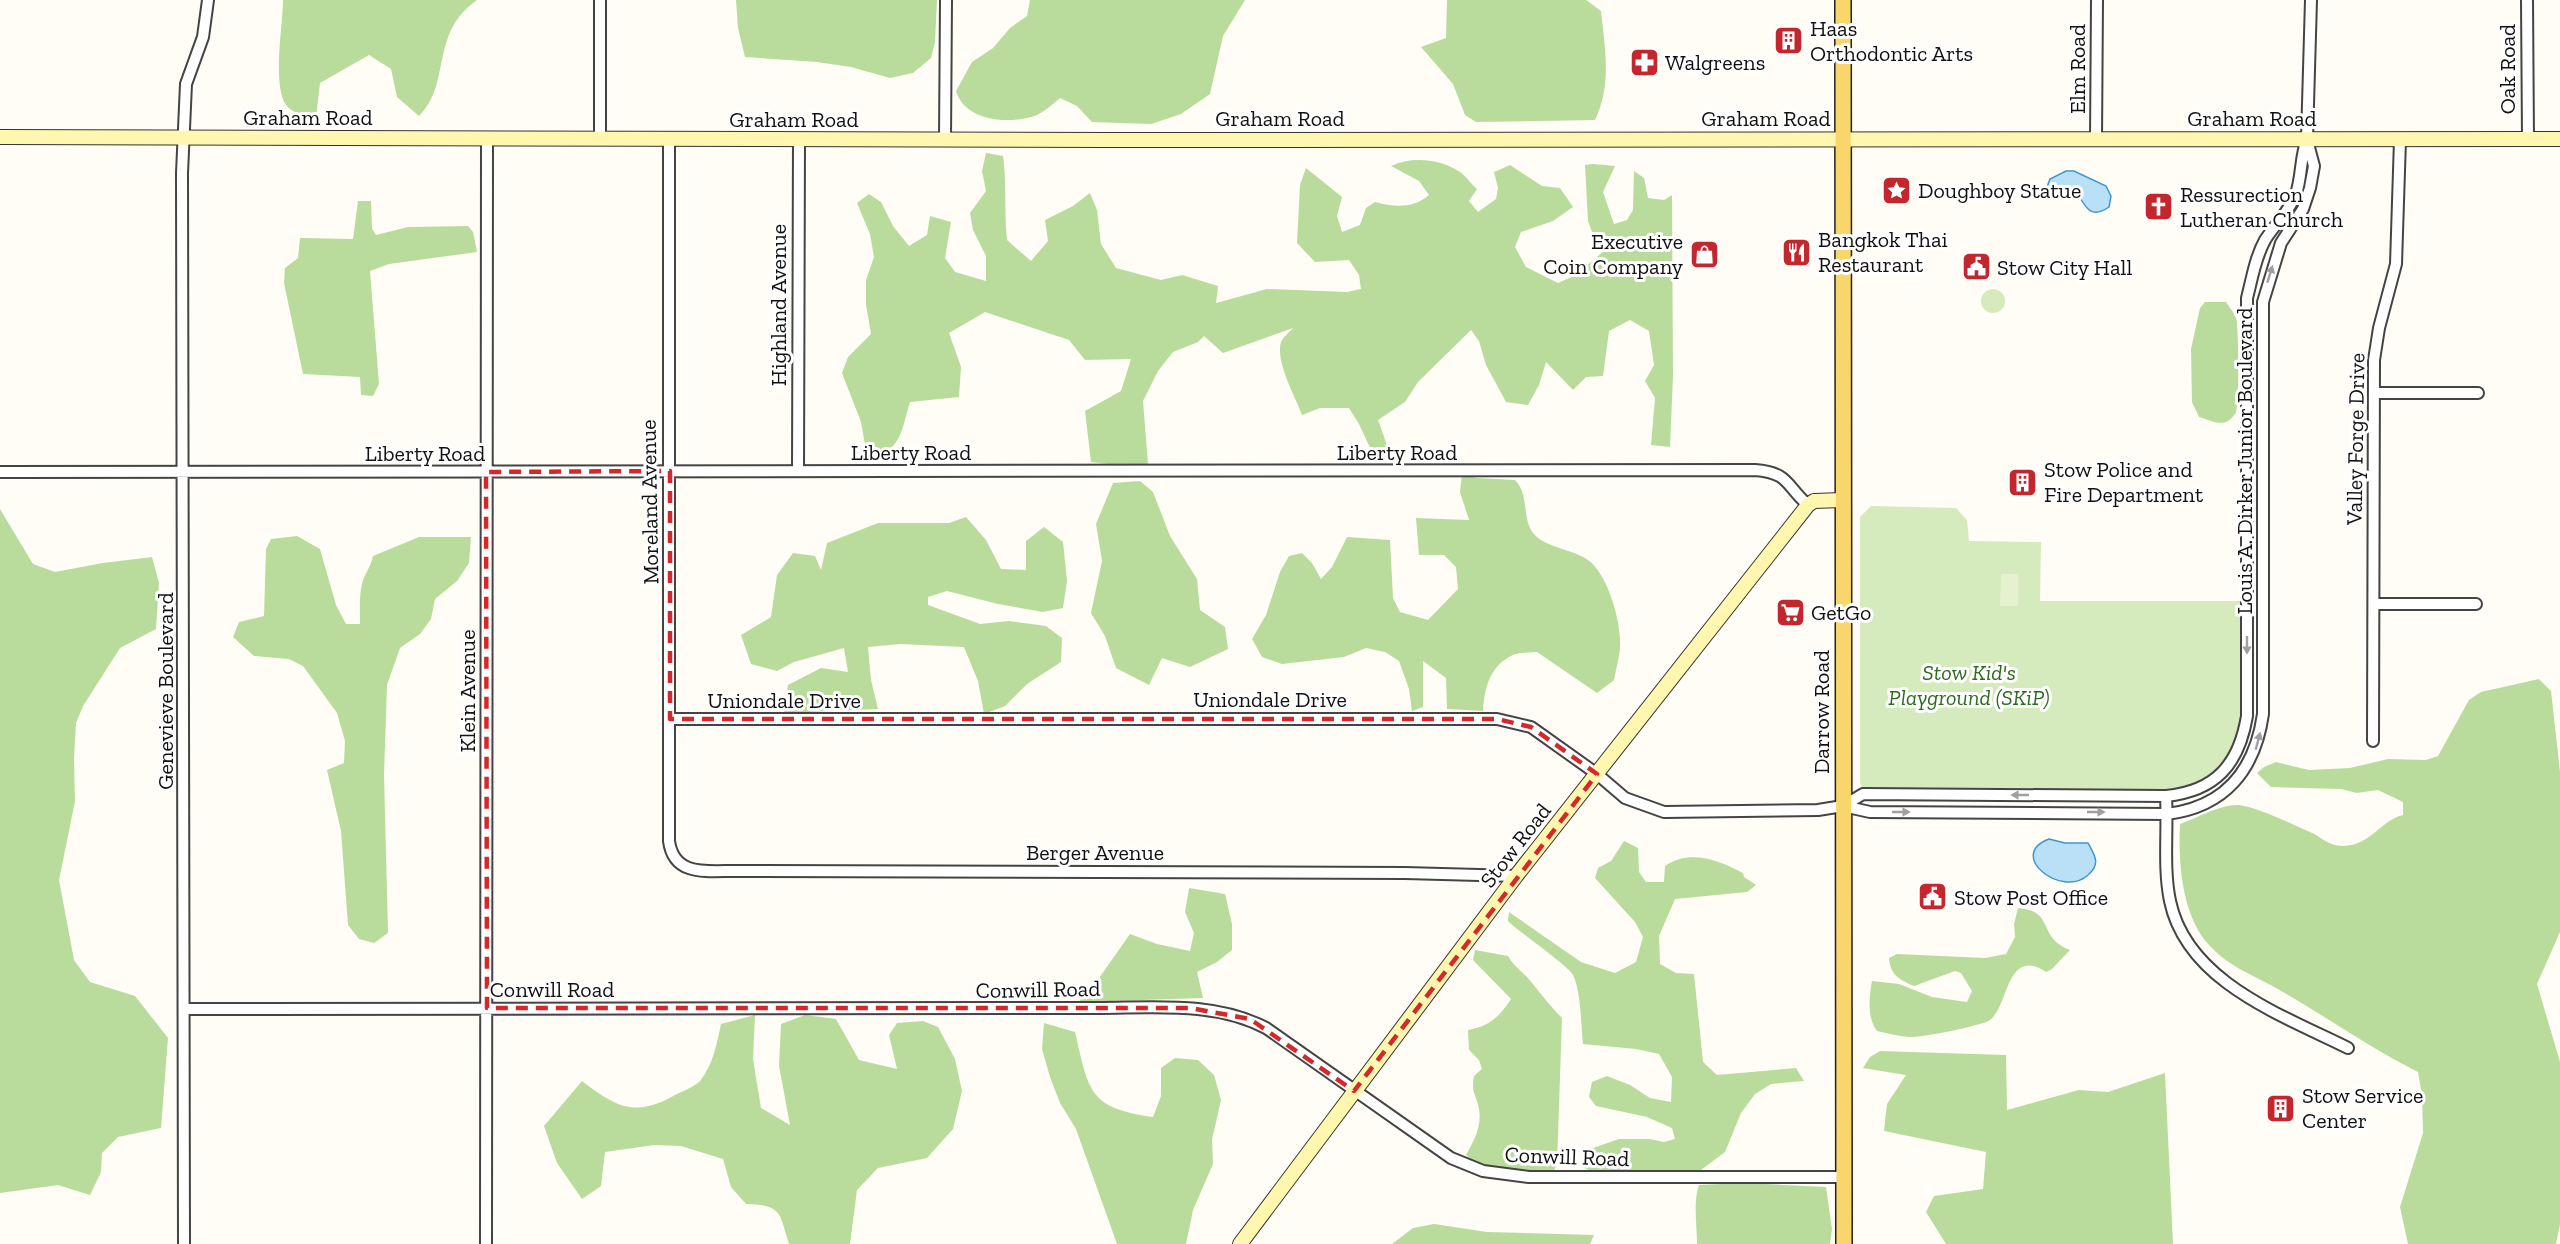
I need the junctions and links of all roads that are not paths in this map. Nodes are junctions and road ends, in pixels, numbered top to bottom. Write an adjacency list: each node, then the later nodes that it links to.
1 (208, 0): 9 (street, Genevieve Boulevard)
2 (600, 0): 12 (street)
3 (946, 0): 14 (street)
4 (1843, 0): 15 (main road, Darrow Road)
5 (2097, 0): 16 (street, Elm Road)
6 (2311, 0): 17 (street)
7 (2527, 0): 10 (street, Oak Road)
8 (0, 137): 9 (main road, Graham Road)
9 (183, 138): 11 (main road, Graham Road); 26 (street, Genevieve Boulevard)
10 (2528, 138): 18 (main road, Graham Road); 20 (main road, Graham Road)
11 (487, 139): 12 (main road, Graham Road); 27 (street, Klein Avenue)
12 (600, 139): 19 (main road, Graham Road)
13 (799, 139): 14 (main road, Graham Road); 19 (main road, Graham Road); 25 (street, Highland Avenue)
14 (945, 139): 15 (main road, Graham Road)
15 (1844, 139): 16 (main road, Graham Road); 28 (main road, Darrow Road)
16 (2096, 139): 17 (main road, Graham Road)
17 (2307, 139): 20 (main road, Graham Road); 35 (street, Louis A. Dirker Junior Boulevard, one-way to 35); 37 (street, Louis A. Dirker Junior Boulevard, one-way to 17)
18 (2560, 139)
19 (669, 140): 24 (street, Moreland Avenue)
20 (2400, 140): 21 (street, Valley Forge Drive)
21 (2375, 393): 22 (street); 30 (street, Valley Forge Drive)
22 (2478, 393)
23 (0, 471): 26 (street, Liberty Road)
24 (670, 471): 25 (street, Liberty Road); 27 (street, Liberty Road); 32 (street, Moreland Avenue)
25 (798, 471): 29 (street, Liberty Road)
26 (184, 472): 27 (street, Liberty Road); 41 (street, Genevieve Boulevard)
27 (486, 472): 40 (street, Klein Avenue)
28 (1842, 500): 29 (main road); 36 (main road, Darrow Road)
29 (1808, 505): 34 (main road, Stow Road)
30 (2374, 604): 31 (street); 33 (street, Valley Forge Drive)
31 (2476, 604)
32 (670, 718): 34 (street, Uniondale Drive); 38 (street, Moreland Avenue)
33 (2373, 741)
34 (1597, 774): 36 (street, Uniondale Drive); 39 (main road, Stow Road)
35 (2166, 796): 36 (street, Louis A. Dirker Junior Boulevard, one-way to 36); 37 (street)
36 (1843, 806): 37 (street, Louis A. Dirker Junior Boulevard, one-way to 37); 44 (main road, Darrow Road)
37 (2167, 814): 42 (street)
38 (676, 862): 39 (street, Berger Avenue)
39 (1516, 876): 43 (main road, Stow Road)
40 (487, 1008): 41 (street, Conwill Road); 43 (street, Conwill Road); 46 (street, Klein Avenue)
41 (185, 1009): 45 (street, Genevieve Boulevard)
42 (2348, 1048)
43 (1354, 1091): 44 (street, Conwill Road); 47 (main road, Stow Road)
44 (1844, 1177): 48 (main road, Darrow Road)
45 (184, 1244)
46 (486, 1244)
47 (1240, 1244)
48 (1844, 1244)

